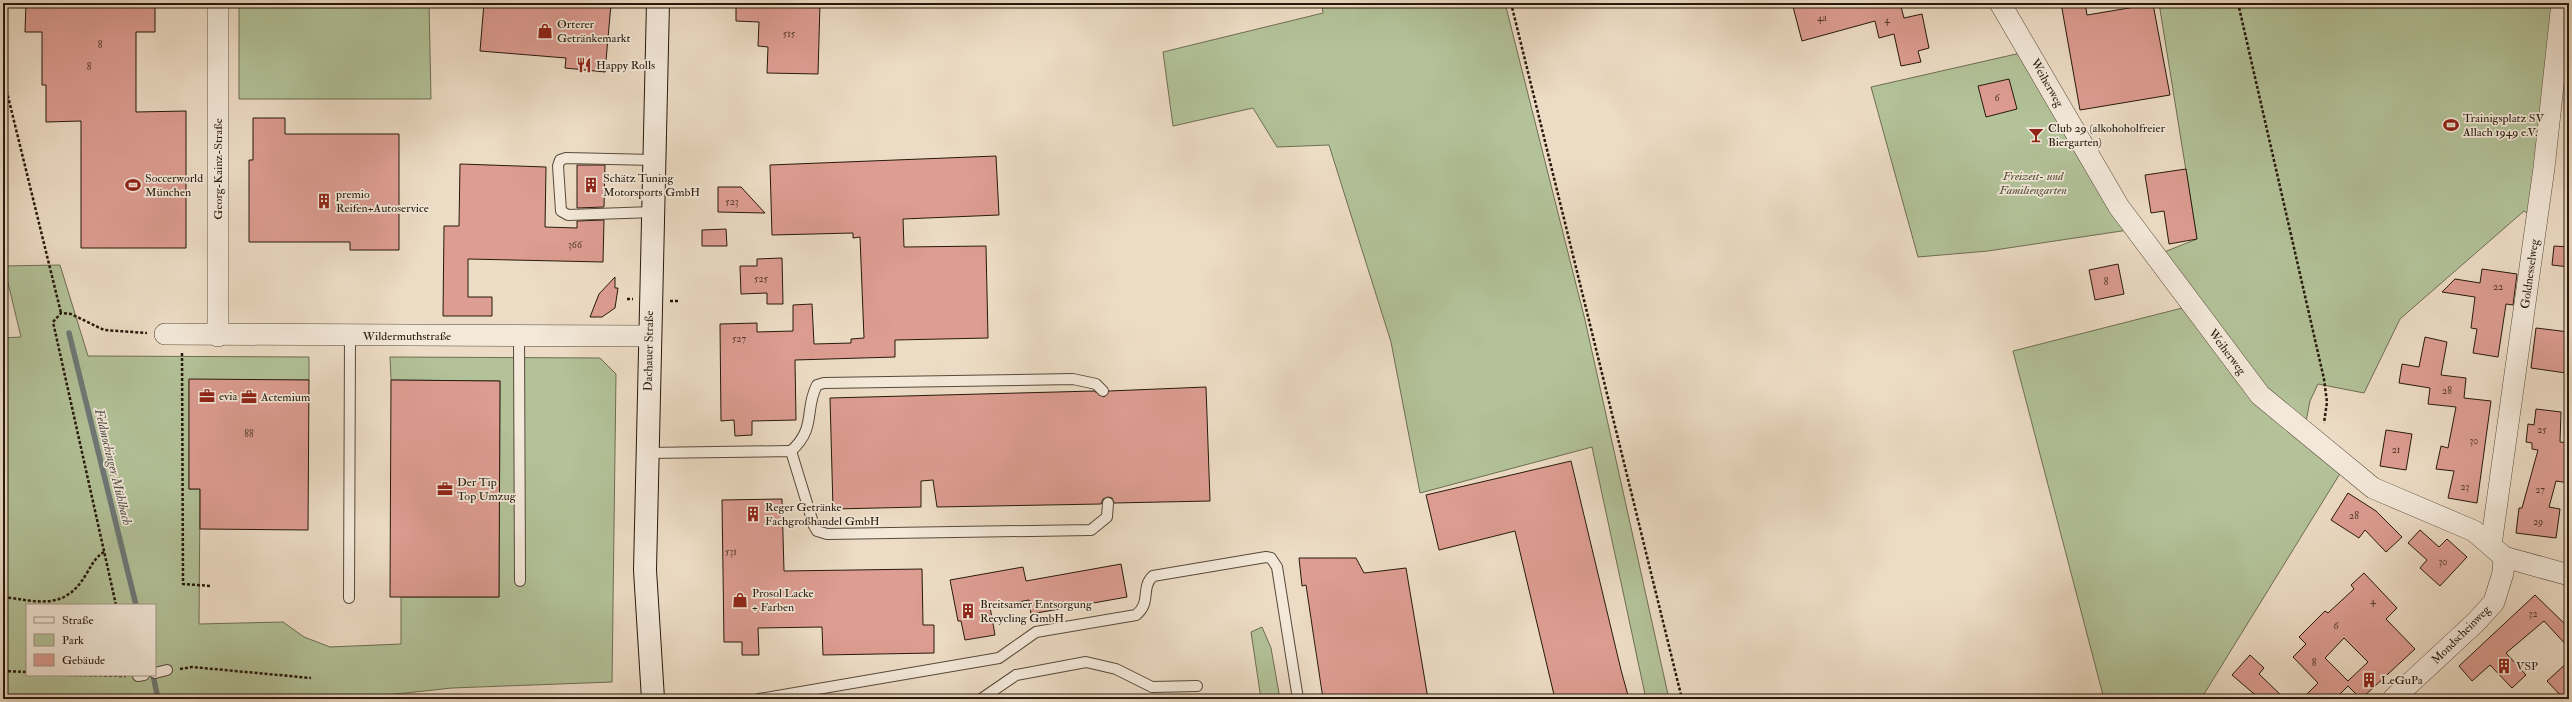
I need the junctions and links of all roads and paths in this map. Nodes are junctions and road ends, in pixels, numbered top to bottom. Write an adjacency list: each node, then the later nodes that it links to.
1 (218, 3): 12 (street, Georg-Kainz-Straße)
2 (658, 3): 8 (main road, Dachauer Straße)
3 (1510, 3): 39 (path)
4 (2000, 3): 17 (street, Weiherweg)
5 (2238, 3): 17 (path)
6 (2562, 3): 21 (street, Goldnesselweg)
7 (3, 76): 10 (path)
8 (654, 160): 9 (main road, Dachauer Straße); 9 (lane)
9 (653, 212): 15 (main road, Dachauer Straße)
10 (61, 313): 11 (path); 22 (path)
11 (174, 335): 12 (street, Wildermuthstraße); 25 (path)
12 (218, 336): 13 (street, Wildermuthstraße)
13 (350, 336): 14 (street, Wildermuthstraße); 27 (lane)
14 (518, 336): 15 (street, Wildermuthstraße); 24 (lane)
15 (649, 336): 19 (main road, Dachauer Straße)
16 (1103, 391): 18 (lane)
17 (2322, 445): 21 (street, Weiherweg)
18 (790, 450): 19 (lane); 20 (lane)
19 (647, 452): 35 (main road, Dachauer Straße)
20 (1108, 503)
21 (2497, 551): 23 (street, Weiherweg); 40 (street, Mondscheinweg)
22 (104, 552): 26 (path); 28 (path)
23 (2569, 575)
24 (520, 581)
25 (211, 586)
26 (3, 597)
27 (349, 598)
28 (116, 604)
29 (3, 670): 31 (path)
30 (167, 670): 32 (lane); 33 (path)
31 (26, 672)
32 (156, 673)
33 (310, 678)
34 (1197, 686): 37 (lane)
35 (652, 699)
36 (759, 699): 38 (lane)
37 (981, 699)
38 (1298, 699)
39 (1682, 699)
40 (2393, 699)

